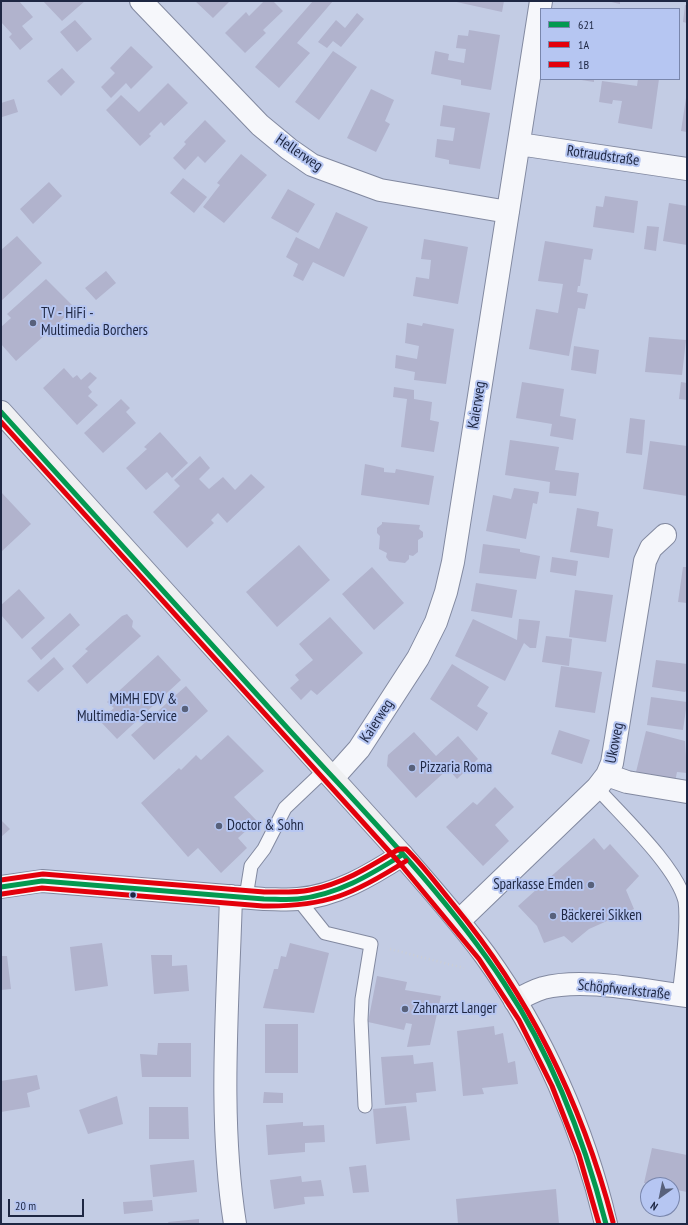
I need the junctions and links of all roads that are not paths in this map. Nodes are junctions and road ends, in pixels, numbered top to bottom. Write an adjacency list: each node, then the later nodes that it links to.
1 (141, 1): 5 (street, Hellerweg)
2 (541, 1): 3 (street, Kaierweg)
3 (519, 144): 4 (street, Rotraudstraße); 5 (street, Kaierweg)
4 (687, 169)
5 (508, 212): 8 (street, Kaierweg)
6 (1, 412): 8 (main road)
7 (665, 535): 9 (street, Ukoweg)
8 (329, 774): 11 (main road); 13 (lane)
9 (602, 782): 10 (street); 15 (street, Ukoweg); 16 (lane)
10 (687, 792)
11 (402, 855): 14 (street); 15 (main road)
12 (1, 887): 13 (street)
13 (239, 896): 14 (street); 19 (street)
14 (298, 899): 18 (lane)
15 (459, 921): 17 (main road)
16 (683, 996): 17 (street, Schöpfwerkstraße)
17 (515, 1001): 20 (main road)
18 (366, 1106)
19 (235, 1224)
20 (606, 1224)

